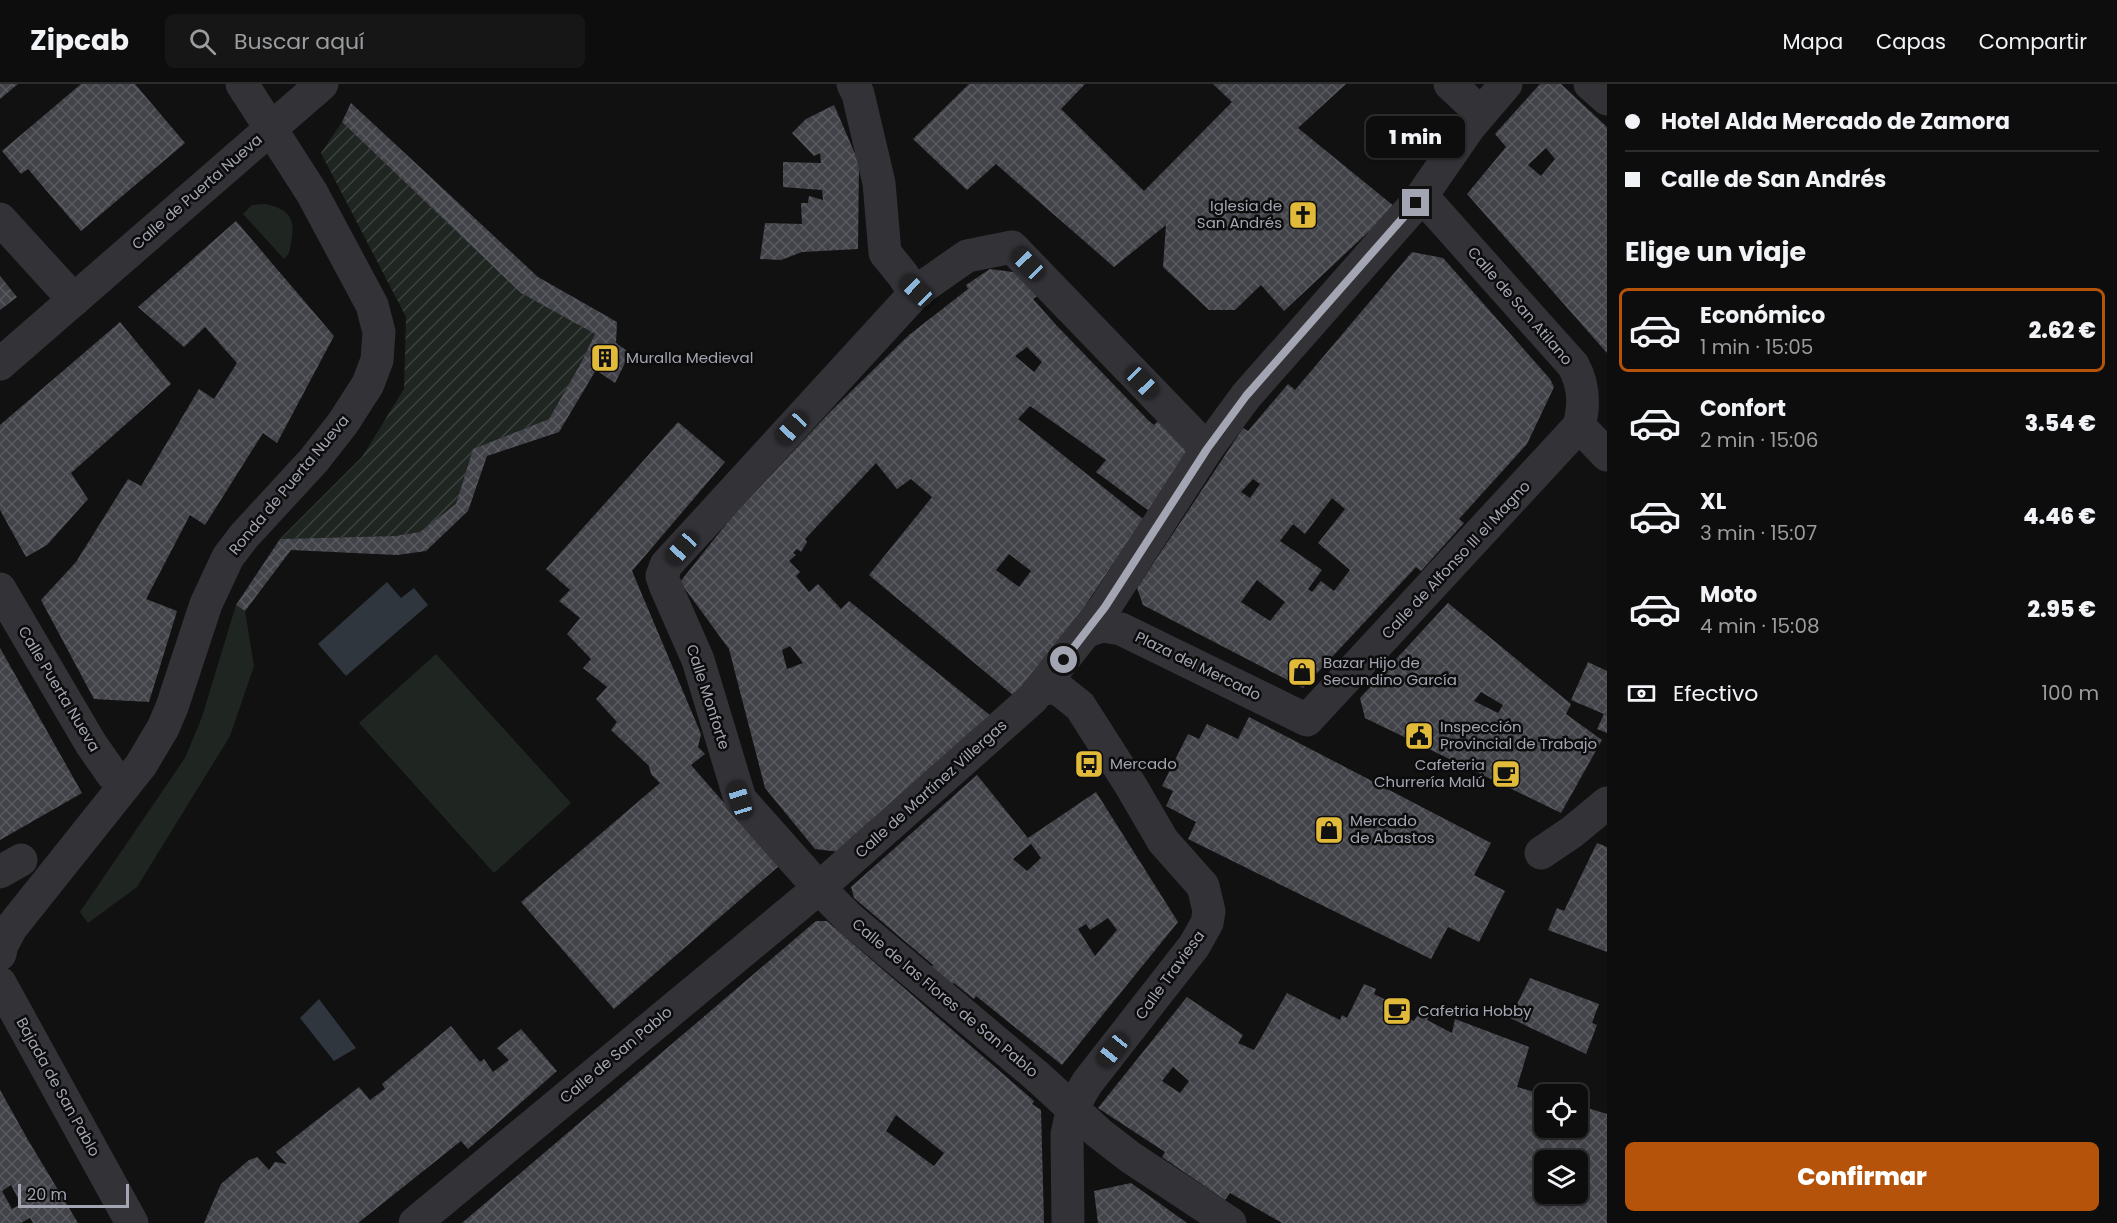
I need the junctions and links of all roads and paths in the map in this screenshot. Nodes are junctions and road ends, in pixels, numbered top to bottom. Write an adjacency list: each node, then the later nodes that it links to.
1 (242, 84): 9 (street, Ronda de Puerta Nueva)
2 (322, 84): 9 (street, Calle de Puerta Nueva)
3 (853, 84): 12 (street)
4 (1450, 84): 8 (street)
5 (1506, 84): 8 (street)
6 (1590, 84): 7 (street)
7 (1607, 99)
8 (1481, 113): 10 (street)
9 (270, 128): 13 (street, Calle de Puerta Nueva); 22 (street, Ronda de Puerta Nueva)
10 (1422, 196): 15 (street, Calle de San Atilano); 16 (street)
11 (0, 219): 13 (street)
12 (909, 282): 16 (street); 25 (street, Calle Monforte)
13 (74, 300): 14 (street, Calle de Puerta Nueva)
14 (0, 364)
15 (1579, 426): 17 (street); 21 (street, Calle de Alfonso III el Magno)
16 (1207, 449): 19 (street)
17 (1607, 455)
18 (0, 589): 22 (street, Calle Puerta Nueva)
19 (1096, 619): 20 (street); 21 (street, Plaza del Mercado)
20 (1042, 688): 25 (street, Calle de Martínez Villergas); 28 (street, Calle Traviesa)
21 (1307, 720)
22 (124, 786): 26 (street, Ronda de Puerta Nueva)
23 (1607, 803): 24 (street)
24 (1541, 852)
25 (819, 888): 28 (street, Calle de las Flores de San Pablo); 32 (street, Calle de San Pablo)
26 (0, 954)
27 (1, 981): 31 (street, Bajada de San Pablo)
28 (1073, 1107): 29 (street, Calle de las Flores de San Pablo); 30 (street, Calle Traviesa)
29 (1130, 1157): 30 (street); 34 (street, Calle de las Flores de San Pablo)
30 (1067, 1171): 33 (street, Calle Traviesa)
31 (132, 1223)
32 (415, 1223)
33 (1068, 1223)
34 (1230, 1223)

